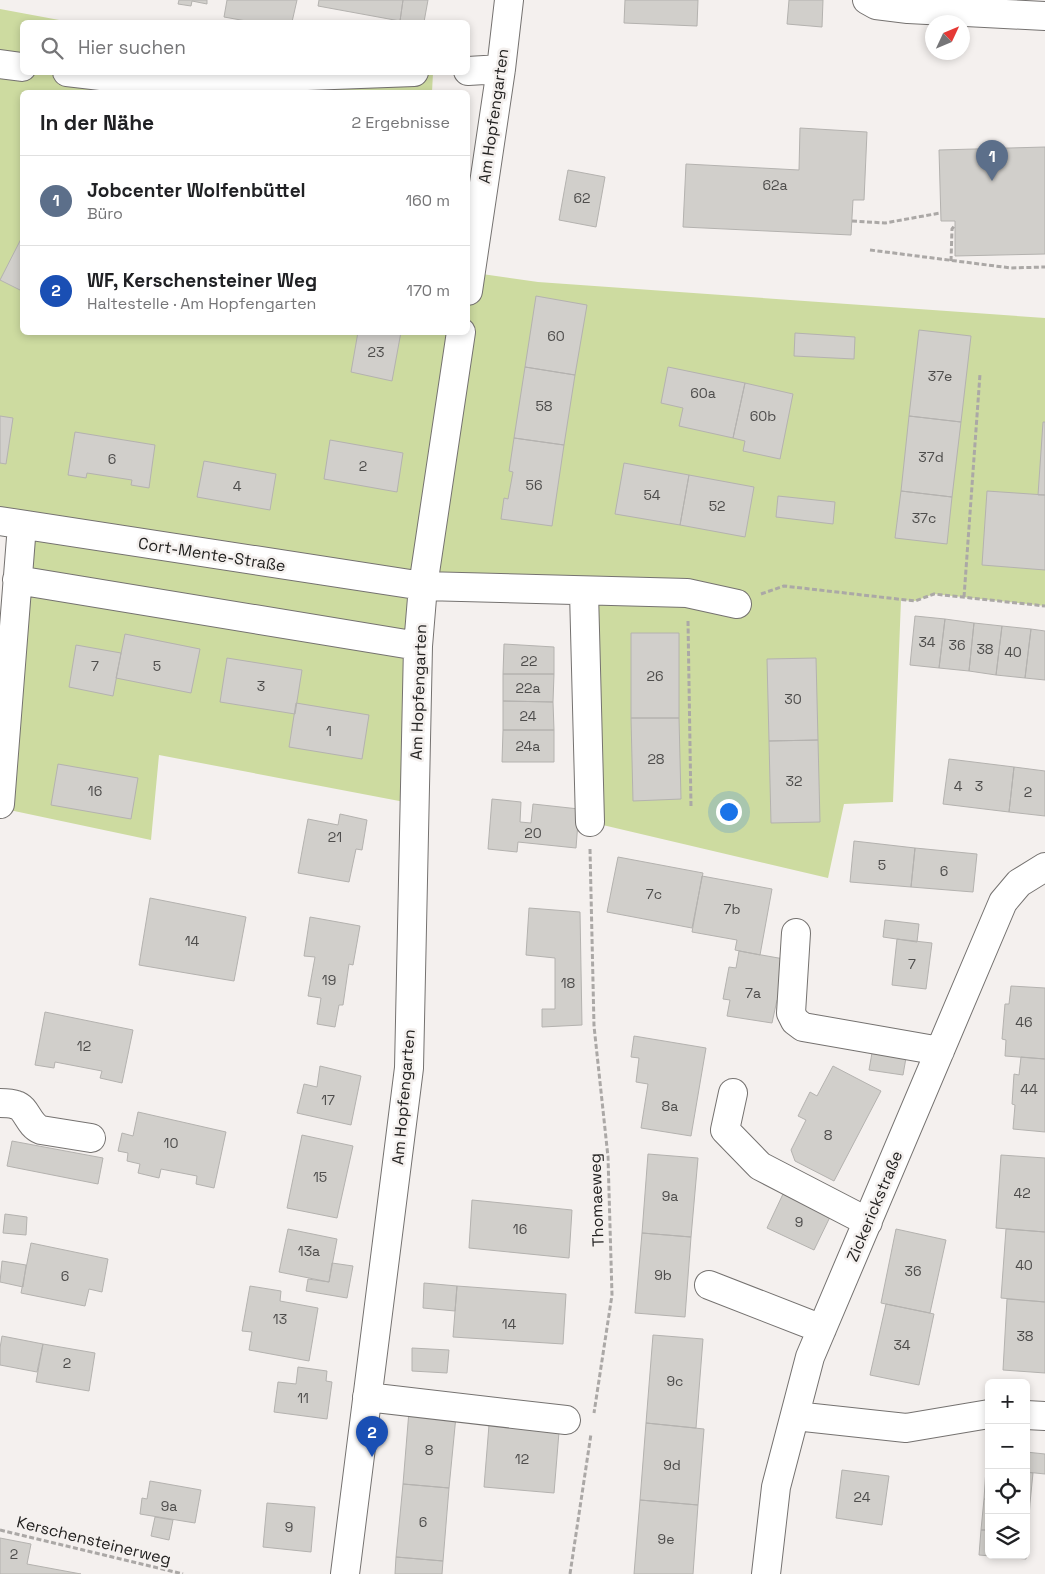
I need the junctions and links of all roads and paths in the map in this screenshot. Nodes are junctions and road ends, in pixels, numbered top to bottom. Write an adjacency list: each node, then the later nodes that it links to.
1 (509, 0): 6 (street, Am Hopfengarten)
2 (867, 0): 3 (street)
3 (1045, 16)
4 (0, 64): 5 (street)
5 (20, 67)
6 (501, 70): 7 (street); 16 (street, Am Hopfengarten)
7 (470, 71)
8 (92, 75): 9 (street)
9 (335, 75)
10 (940, 213): 11 (path)
11 (852, 221)
12 (955, 225): 14 (path)
13 (870, 250): 14 (path)
14 (951, 261): 15 (path)
15 (1045, 267)
16 (470, 279)
17 (461, 335): 21 (street, Am Hopfengarten)
18 (980, 374): 24 (path)
19 (11, 523): 20 (street); 21 (street, Cort-Mente-Straße)
20 (17, 580): 27 (street); 28 (street)
21 (423, 586): 22 (street); 27 (street, Am Hopfengarten)
22 (584, 592): 23 (street); 30 (street)
23 (687, 593): 25 (street); 29 (path)
24 (964, 597): 25 (path); 26 (path)
25 (738, 604)
26 (1045, 606)
27 (418, 646): 40 (street, Am Hopfengarten)
28 (0, 804)
29 (692, 807)
30 (590, 822): 46 (path, Thomaeweg)
31 (1045, 868): 33 (street, Zickerickstraße)
32 (796, 933): 33 (street)
33 (940, 1051): 37 (street, Zickerickstraße)
34 (733, 1093): 37 (street)
35 (0, 1103): 36 (street)
36 (91, 1138)
37 (868, 1222): 39 (street, Zickerickstraße)
38 (709, 1285): 39 (street)
39 (822, 1329): 42 (street, Zickerickstraße)
40 (368, 1397): 45 (street); 50 (street, Am Hopfengarten)
41 (985, 1415): 42 (street)
42 (795, 1416): 52 (street, Zickerickstraße)
43 (1030, 1416): 44 (street)
44 (1045, 1416)
45 (566, 1420)
46 (593, 1421)
47 (592, 1431): 51 (path)
48 (0, 1530): 49 (path, Kerschensteinerweg)
49 (182, 1574)
50 (345, 1574)
51 (570, 1574)
52 (766, 1574)

